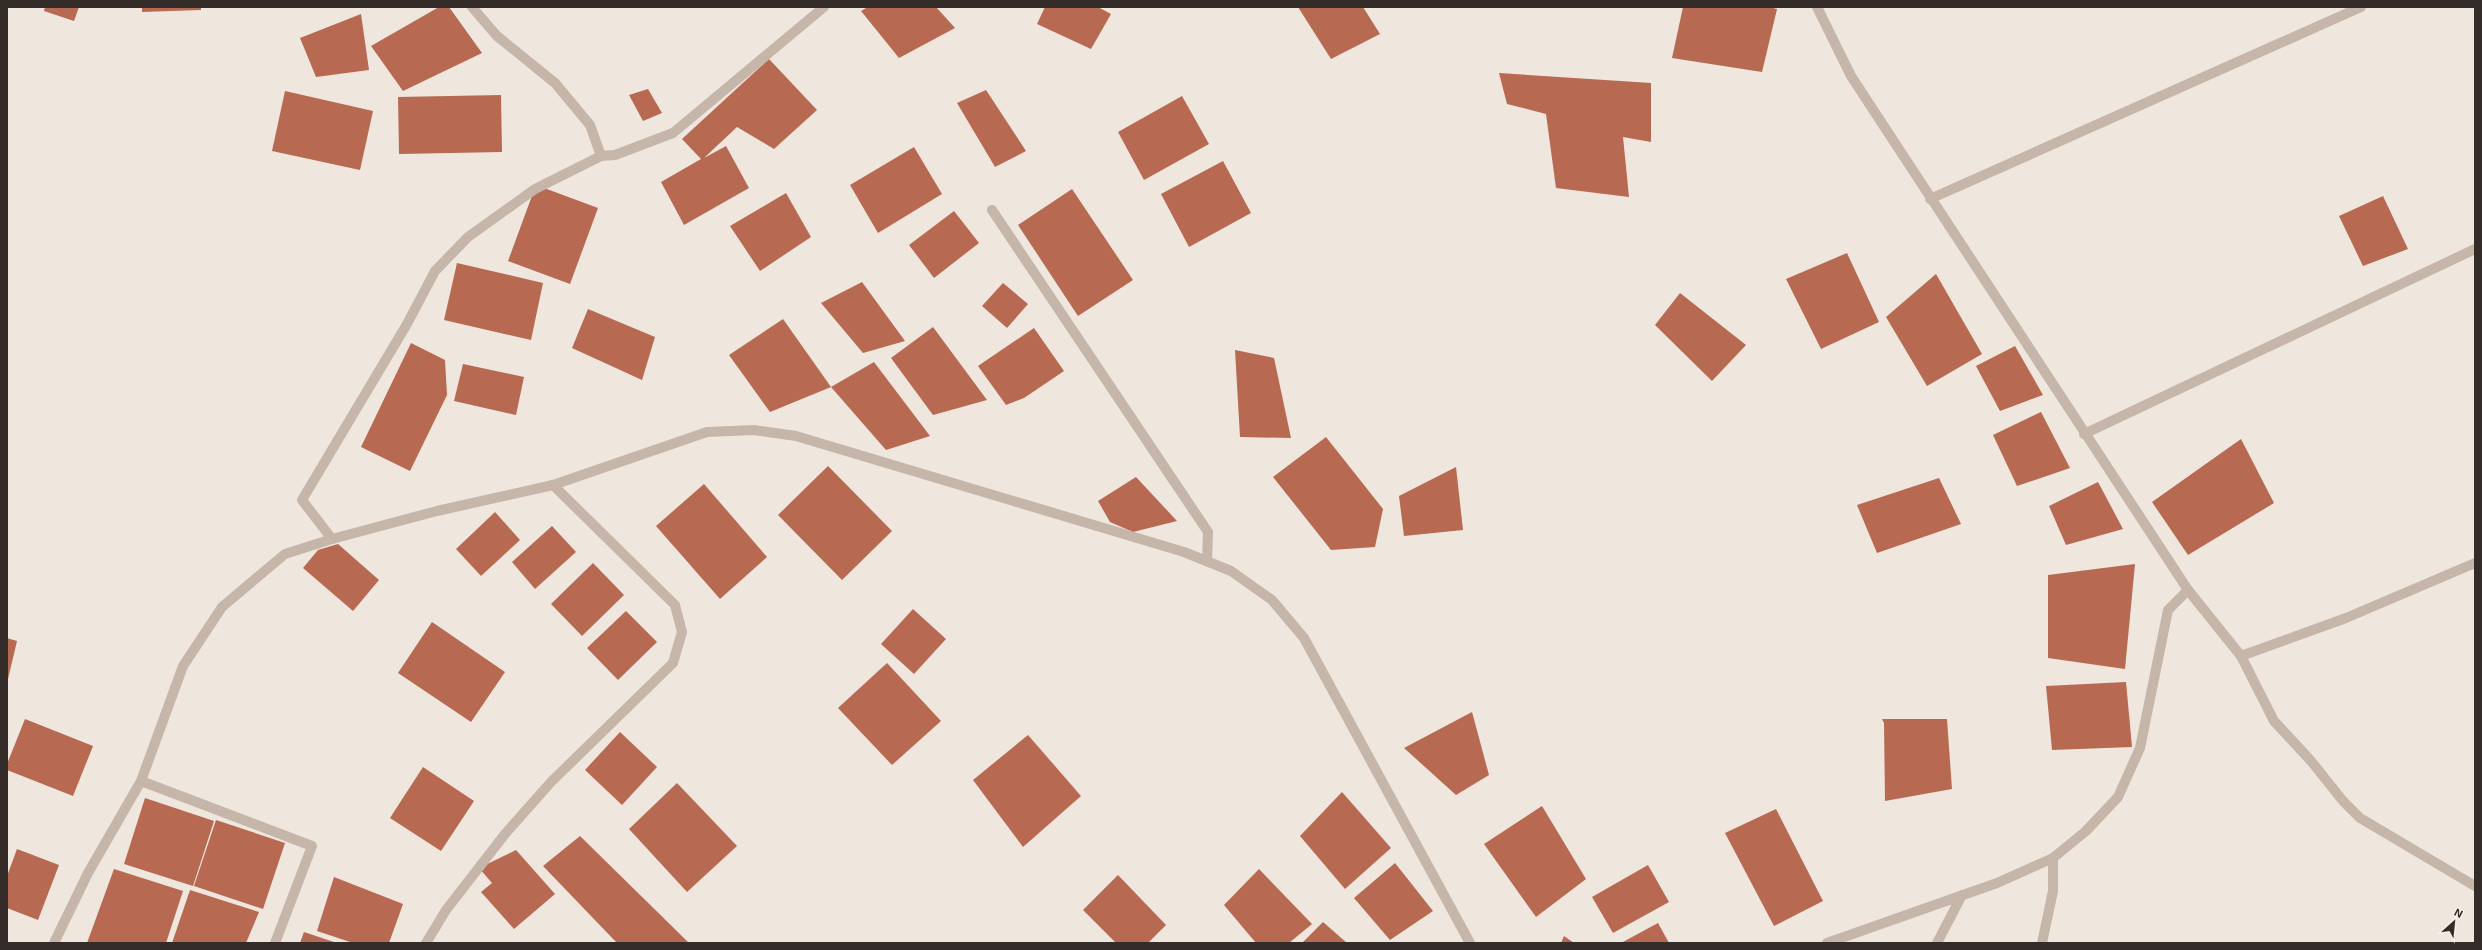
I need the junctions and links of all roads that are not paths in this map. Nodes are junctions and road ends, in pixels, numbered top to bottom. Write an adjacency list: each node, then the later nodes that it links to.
1 (472, 7): 5 (street)
2 (824, 7): 5 (street)
3 (1817, 7): 6 (street)
4 (2361, 7): 6 (street)
5 (601, 156): 11 (street)
6 (1930, 199): 9 (street)
7 (992, 210): 12 (street)
8 (2475, 249): 9 (street)
9 (2084, 434): 14 (street)
10 (553, 485): 11 (street); 12 (street); 22 (street)
11 (332, 539): 16 (street)
12 (1207, 561): 23 (street)
13 (2475, 563): 15 (street)
14 (2188, 590): 15 (street); 17 (street)
15 (2241, 656): 18 (street)
16 (141, 781): 20 (street); 21 (street)
17 (2053, 858): 19 (street); 26 (street)
18 (2475, 886)
19 (1962, 895): 24 (street); 25 (street)
20 (54, 943)
21 (275, 943)
22 (426, 943)
23 (1470, 943)
24 (1827, 943)
25 (1937, 943)
26 (2042, 943)

